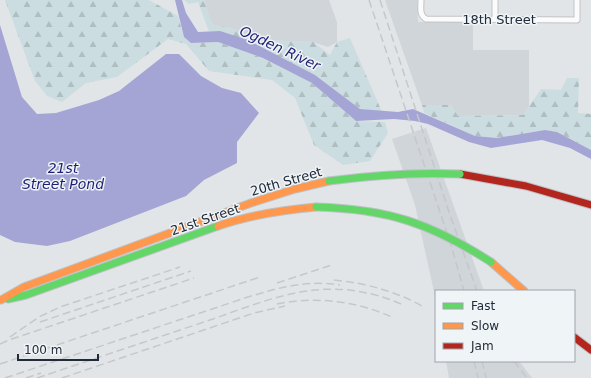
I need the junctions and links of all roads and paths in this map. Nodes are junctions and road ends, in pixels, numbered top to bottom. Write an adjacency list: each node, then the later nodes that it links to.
1 (421, 0): 4 (street, 18th Street)
2 (495, 0): 4 (street)
3 (577, 0): 4 (street, 18th Street)
4 (495, 19)
5 (591, 205): 7 (main road, 20th Street, bridge)
6 (523, 290): 7 (main road, 21st Street, bridge)
7 (0, 300)
8 (575, 338): 9 (main road)
9 (591, 350)

